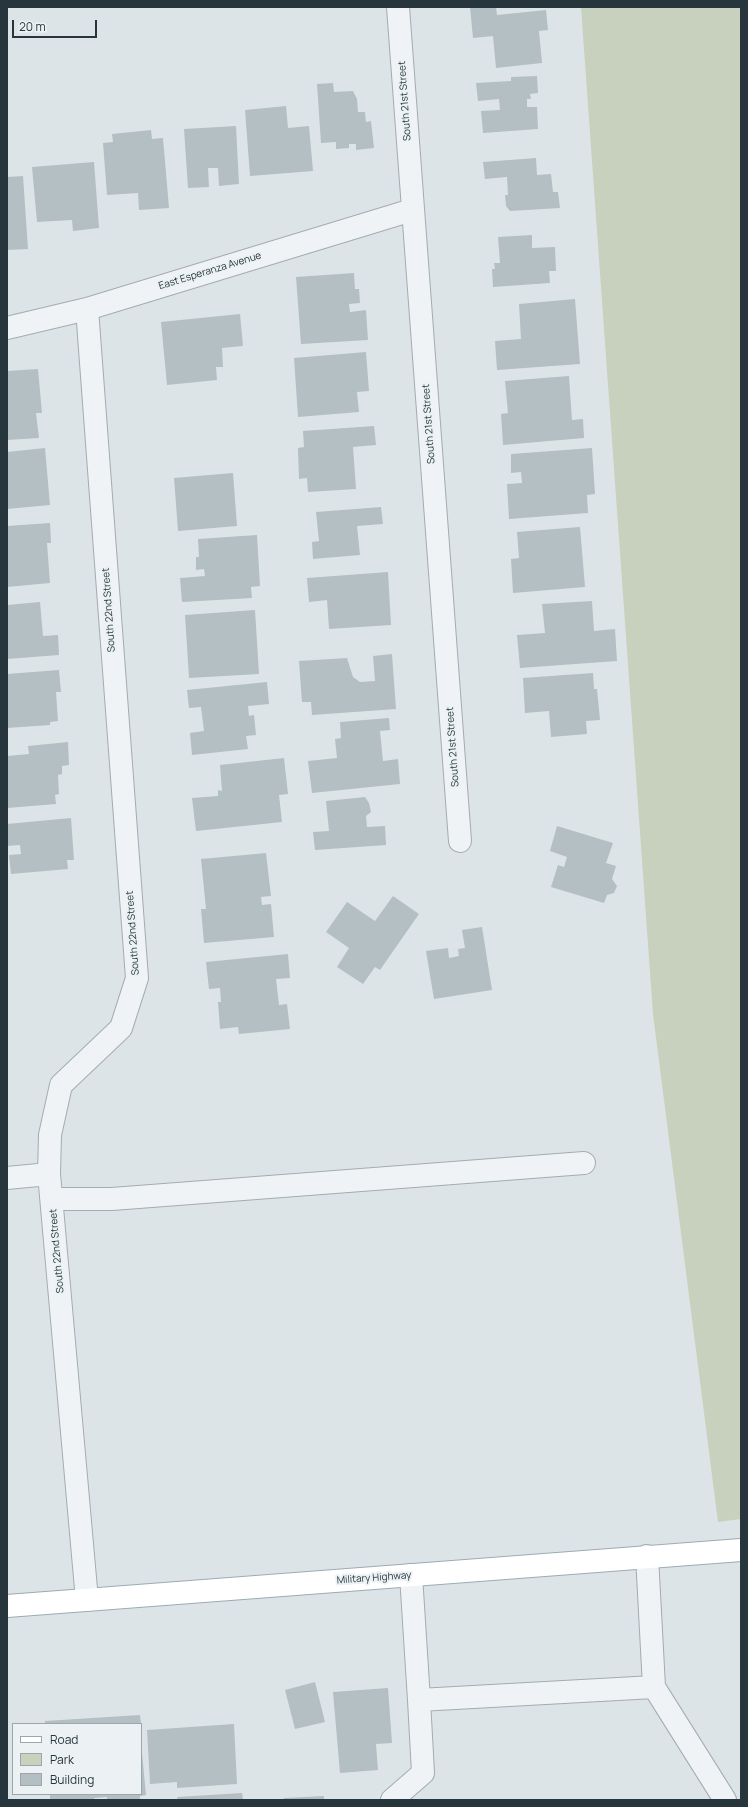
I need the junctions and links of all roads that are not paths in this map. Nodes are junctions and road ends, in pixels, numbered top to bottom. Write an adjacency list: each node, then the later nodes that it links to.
1 (398, 7): 2 (street, South 21st Street)
2 (412, 210): 3 (street, East Esperanza Avenue); 5 (street, South 21st Street)
3 (87, 309): 4 (street, East Esperanza Avenue); 7 (street, South 22nd Street)
4 (7, 328)
5 (460, 841)
6 (584, 1163): 9 (street)
7 (49, 1174): 8 (street); 9 (street, South 22nd Street)
8 (7, 1178)
9 (52, 1199): 13 (street, South 22nd Street)
10 (741, 1550): 11 (main road, Military Highway)
11 (647, 1556): 12 (main road, Military Highway); 15 (street)
12 (411, 1575): 13 (main road, Military Highway); 16 (street)
13 (87, 1600): 14 (main road, Military Highway)
14 (7, 1606)
15 (654, 1687): 16 (street); 18 (street)
16 (418, 1700): 17 (street)
17 (392, 1800)
18 (725, 1800)

